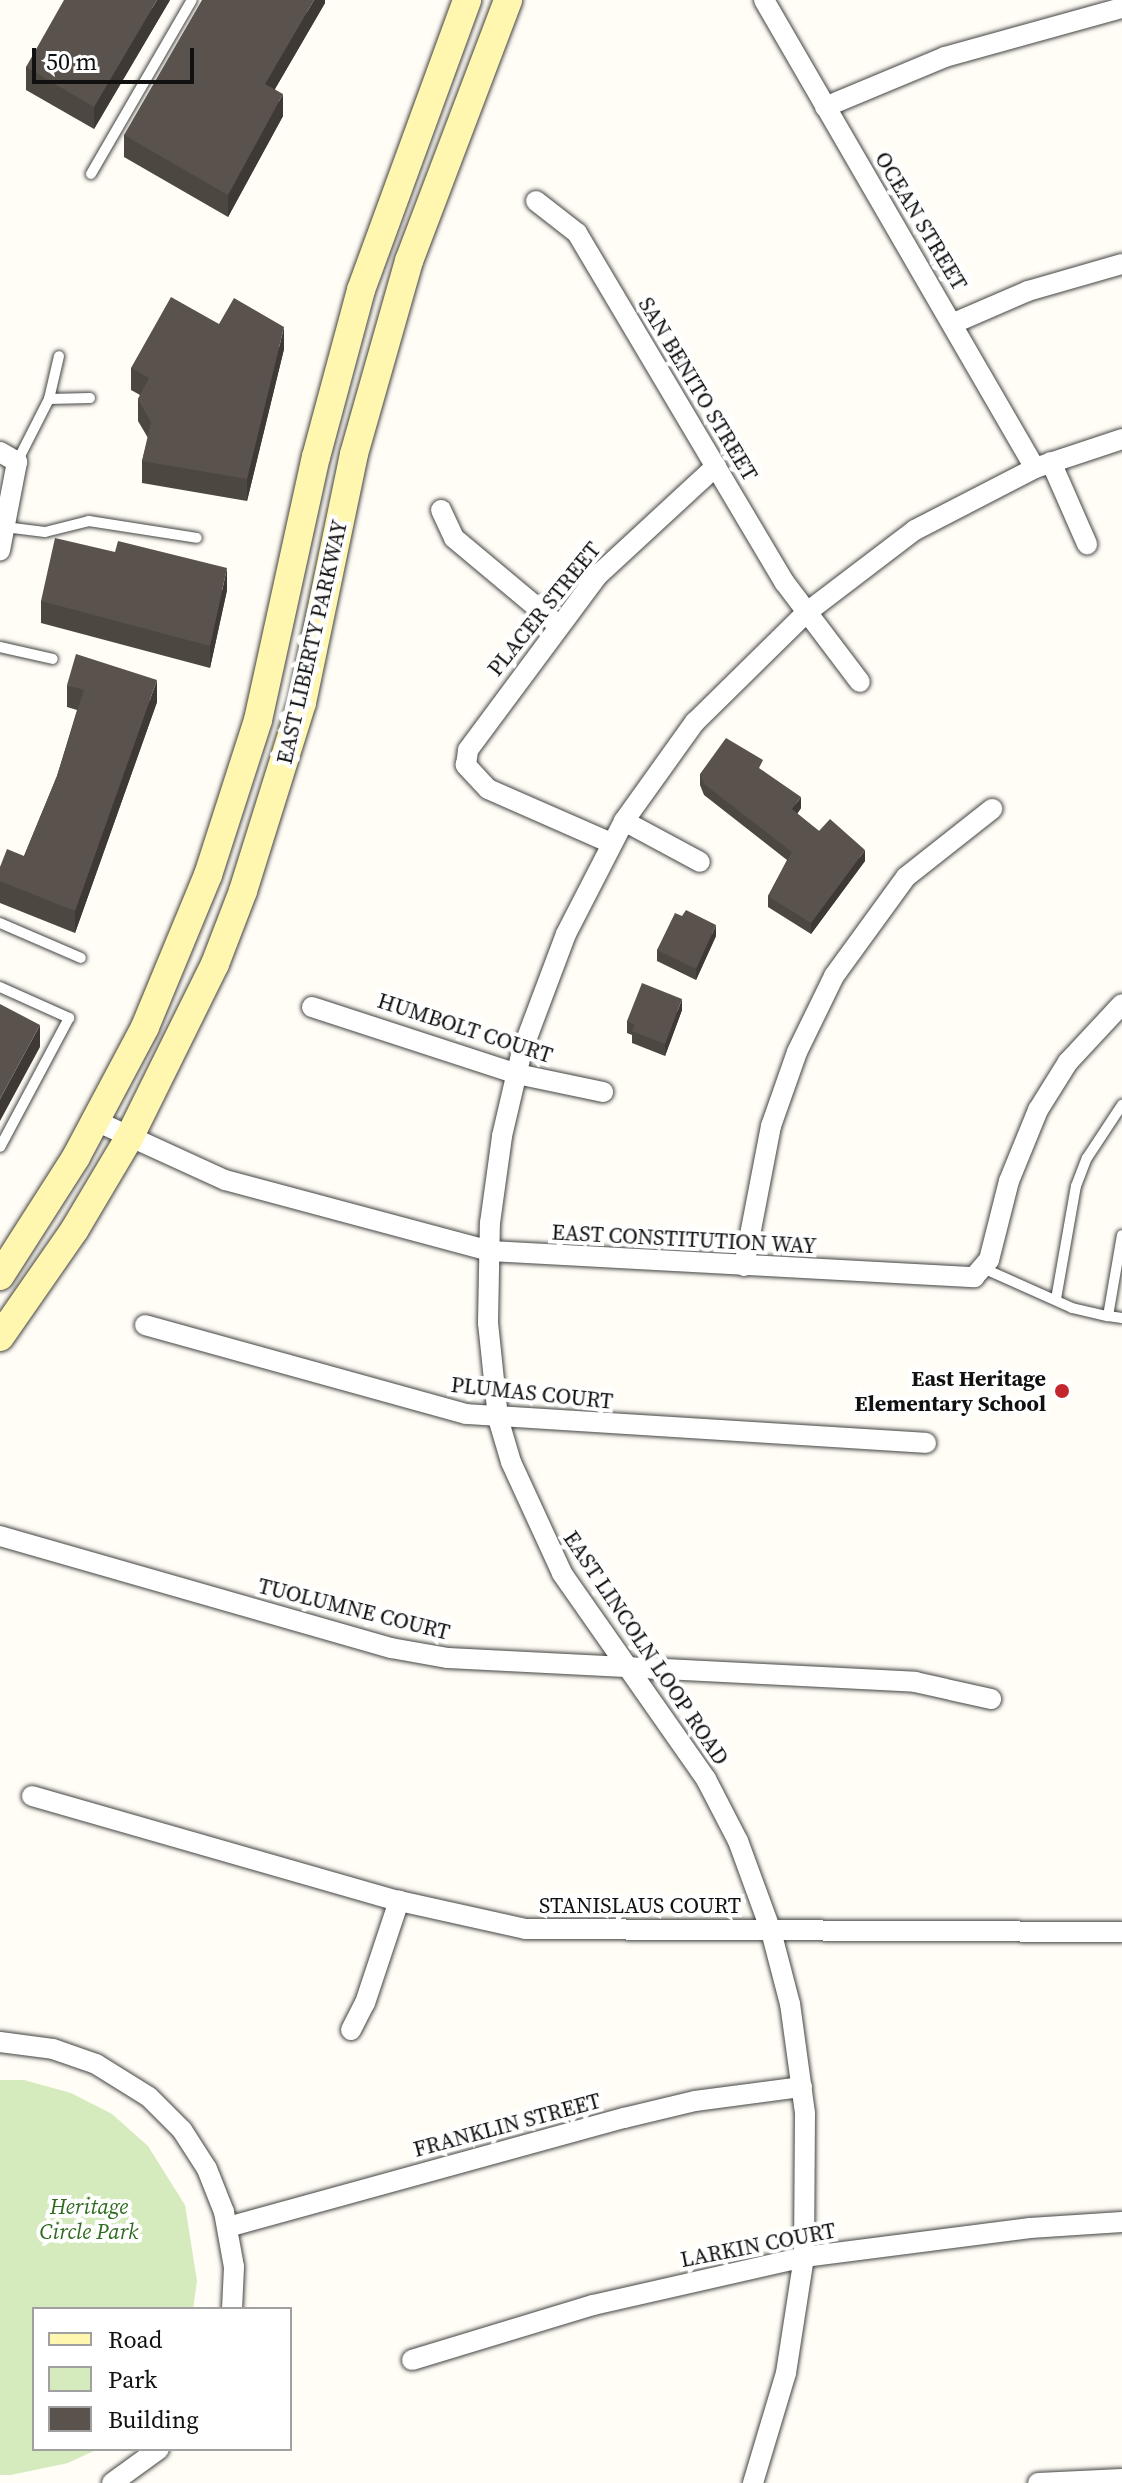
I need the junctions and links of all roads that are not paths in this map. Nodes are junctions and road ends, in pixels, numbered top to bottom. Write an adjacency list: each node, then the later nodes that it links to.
1 (192, 0): 7 (lane)
2 (467, 0): 40 (street, EAST LIBERTY PARKWAY)
3 (508, 0): 41 (street, EAST LIBERTY PARKWAY)
4 (764, 0): 6 (street, OCEAN STREET)
5 (1122, 8): 6 (street)
6 (825, 107): 10 (street, OCEAN STREET)
7 (91, 174)
8 (536, 201): 17 (street, SAN BENITO STREET)
9 (1122, 264): 10 (street)
10 (954, 323): 16 (street, OCEAN STREET)
11 (59, 356): 13 (lane)
12 (90, 398): 13 (lane)
13 (49, 399): 15 (lane)
14 (1122, 439): 16 (street, EAST LINCOLN LOOP ROAD)
15 (8, 457): 19 (street)
16 (1043, 465): 21 (street, OCEAN STREET); 23 (street, EAST LINCOLN LOOP ROAD)
17 (716, 466): 23 (street, SAN BENITO STREET); 24 (street, PLACER STREET)
18 (441, 510): 24 (street)
19 (5, 527): 20 (lane); 22 (street)
20 (197, 538)
21 (1087, 544)
22 (0, 550)
23 (806, 613): 27 (street, SAN BENITO STREET); 29 (street, EAST LINCOLN LOOP ROAD)
24 (557, 624): 30 (street, PLACER STREET)
25 (0, 647): 26 (lane)
26 (53, 659)
27 (860, 682)
28 (992, 809): 45 (street)
29 (624, 821): 30 (street, EAST LINCOLN LOOP ROAD); 31 (street)
30 (611, 843): 37 (street, EAST LINCOLN LOOP ROAD)
31 (700, 862)
32 (0, 923): 33 (lane)
33 (81, 958)
34 (0, 987): 42 (lane)
35 (1122, 1004): 46 (street)
36 (312, 1007): 37 (street, HUMBOLT COURT)
37 (517, 1074): 38 (street, HUMBOLT COURT); 44 (street, EAST LINCOLN LOOP ROAD)
38 (603, 1092)
39 (1122, 1105): 48 (lane)
40 (96, 1121): 41 (street, EAST CONSTITUTION WAY); 47 (street, EAST LIBERTY PARKWAY)
41 (129, 1138): 44 (street, EAST CONSTITUTION WAY); 52 (street, EAST LIBERTY PARKWAY)
42 (0, 1147)
43 (1122, 1235): 49 (lane)
44 (490, 1251): 45 (street, EAST CONSTITUTION WAY); 53 (street, EAST LINCOLN LOOP ROAD)
45 (744, 1266): 46 (street, EAST CONSTITUTION WAY)
46 (985, 1269): 48 (lane)
47 (0, 1276)
48 (1056, 1299): 49 (lane)
49 (1108, 1316): 50 (lane)
50 (1122, 1318)
51 (145, 1325): 53 (street, PLUMAS COURT)
52 (0, 1337)
53 (498, 1418): 54 (street, PLUMAS COURT); 56 (street, EAST LINCOLN LOOP ROAD)
54 (926, 1443)
55 (0, 1536): 56 (street, TUOLUMNE COURT)
56 (629, 1665): 57 (street, TUOLUMNE COURT); 60 (street, EAST LINCOLN LOOP ROAD)
57 (991, 1699)
58 (32, 1796): 59 (street, STANISLAUS COURT)
59 (399, 1901): 60 (street, STANISLAUS COURT); 62 (street)
60 (771, 1931): 61 (street, STANISLAUS COURT); 64 (street, EAST LINCOLN LOOP ROAD)
61 (1122, 1932)
62 (351, 2030)
63 (0, 2042): 66 (street)
64 (802, 2087): 66 (street, FRANKLIN STREET); 67 (street, EAST LINCOLN LOOP ROAD)
65 (1122, 2222): 67 (street, LARKIN COURT)
66 (228, 2227): 68 (street)
67 (804, 2257): 69 (street, LARKIN COURT); 73 (street, EAST LINCOLN LOOP ROAD)
68 (232, 2307)
69 (412, 2360)
70 (156, 2451): 72 (street)
71 (1122, 2479): 74 (street)
72 (112, 2483)
73 (753, 2483)
74 (1038, 2483)

